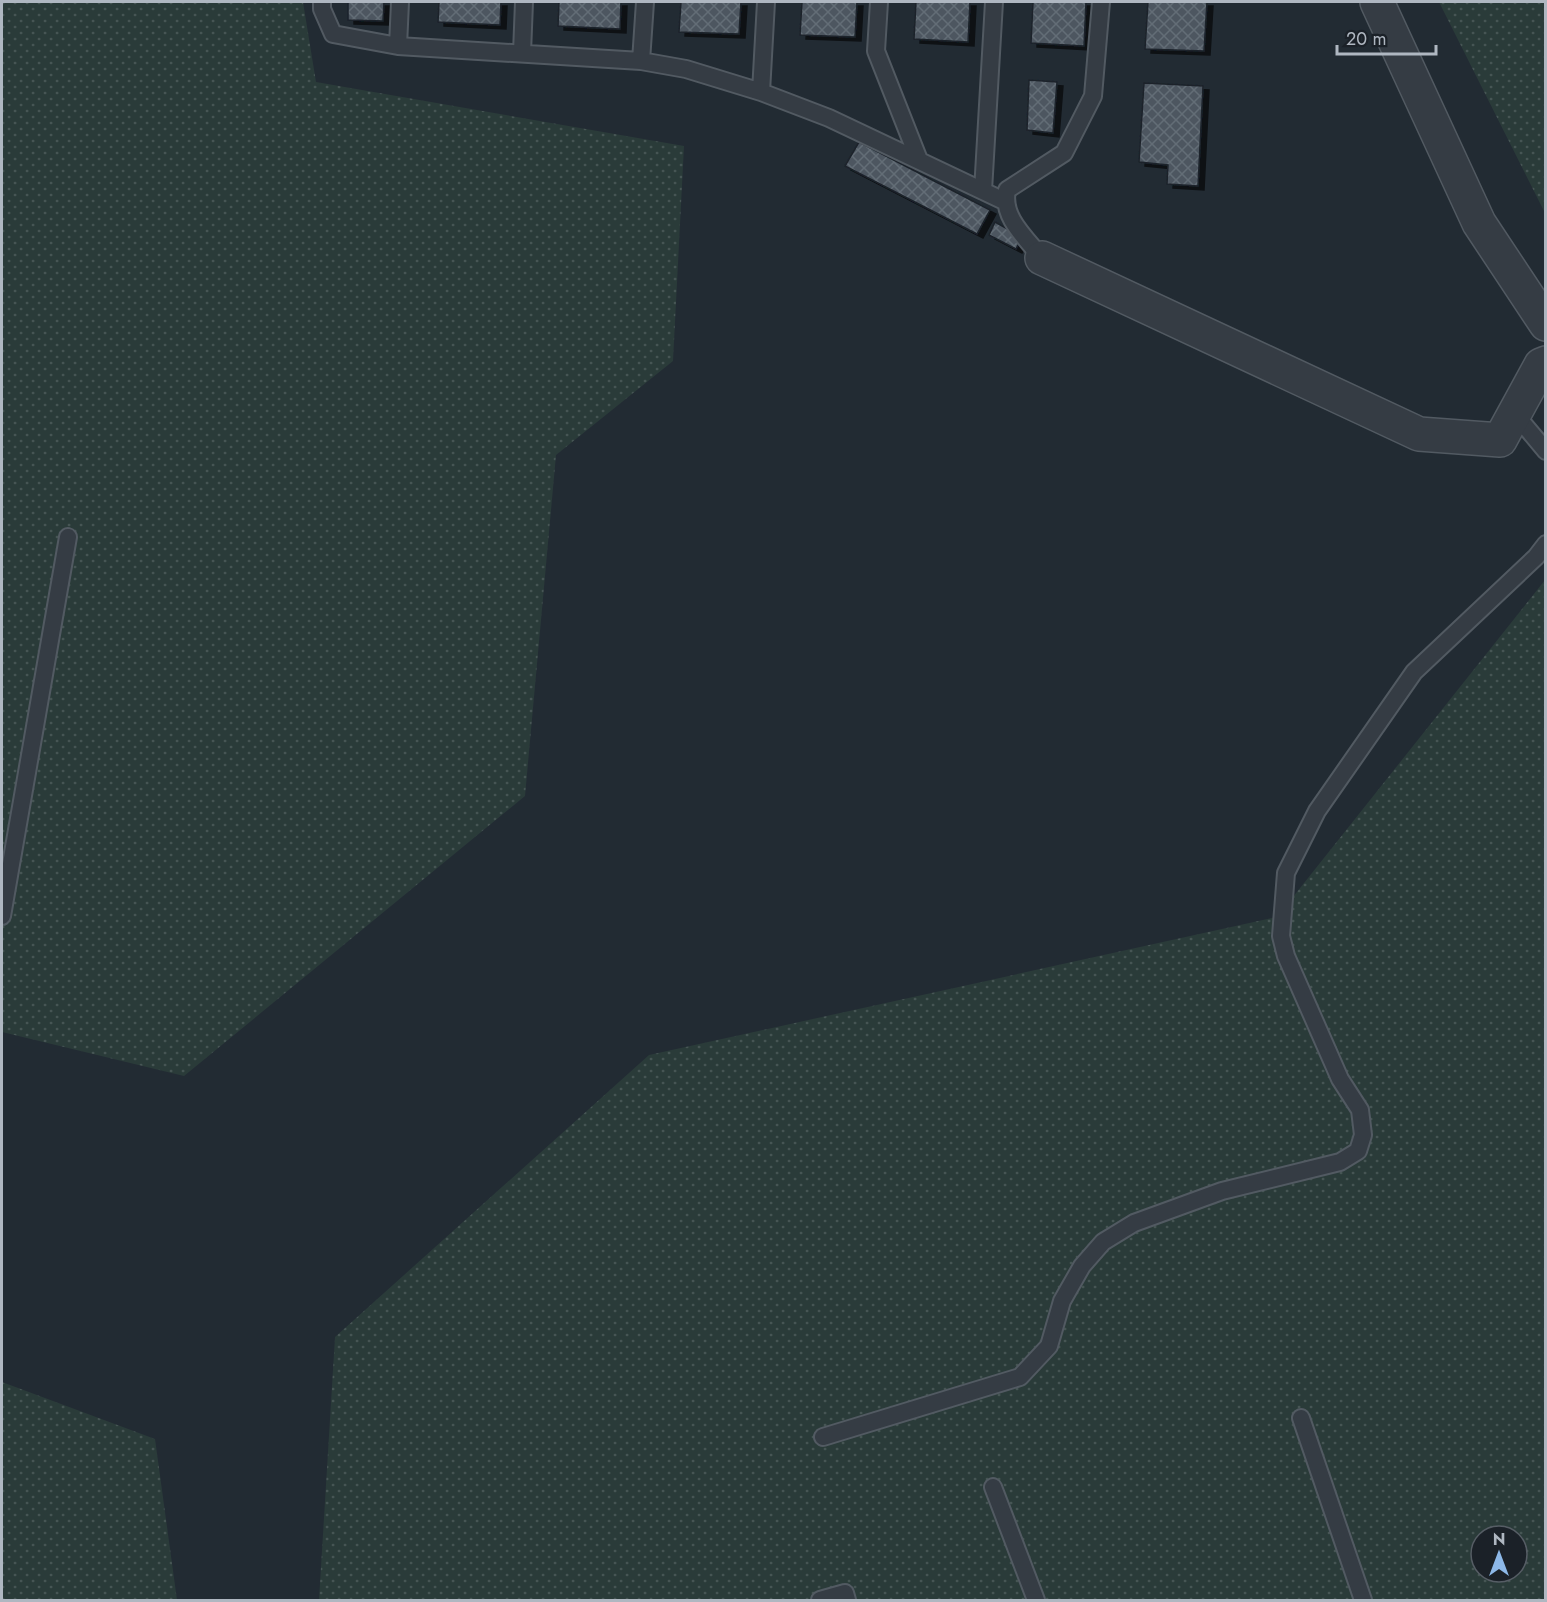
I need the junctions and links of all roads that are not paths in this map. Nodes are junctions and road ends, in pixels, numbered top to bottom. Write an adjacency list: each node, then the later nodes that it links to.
1 (322, 2): 10 (lane)
2 (400, 2): 10 (lane)
3 (524, 2): 11 (lane)
4 (645, 2): 12 (lane)
5 (766, 2): 13 (lane)
6 (879, 2): 14 (lane)
7 (993, 2): 15 (lane)
8 (1101, 2): 16 (lane)
9 (1377, 2): 18 (street)
10 (398, 46): 11 (lane)
11 (522, 53): 12 (lane)
12 (641, 61): 13 (lane)
13 (760, 92): 14 (lane)
14 (919, 160): 15 (lane)
15 (983, 191): 16 (lane)
16 (1004, 201): 17 (lane)
17 (1042, 258): 20 (street)
18 (1545, 324)
19 (1545, 363): 20 (street)
20 (1515, 414): 21 (lane)
21 (1545, 451)
22 (68, 537): 24 (lane)
23 (1545, 544): 26 (lane)
24 (2, 916)
25 (1301, 1419): 31 (lane)
26 (823, 1437)
27 (993, 1487): 30 (lane)
28 (820, 1600): 29 (lane)
29 (848, 1600)
30 (1036, 1600)
31 (1363, 1600)

